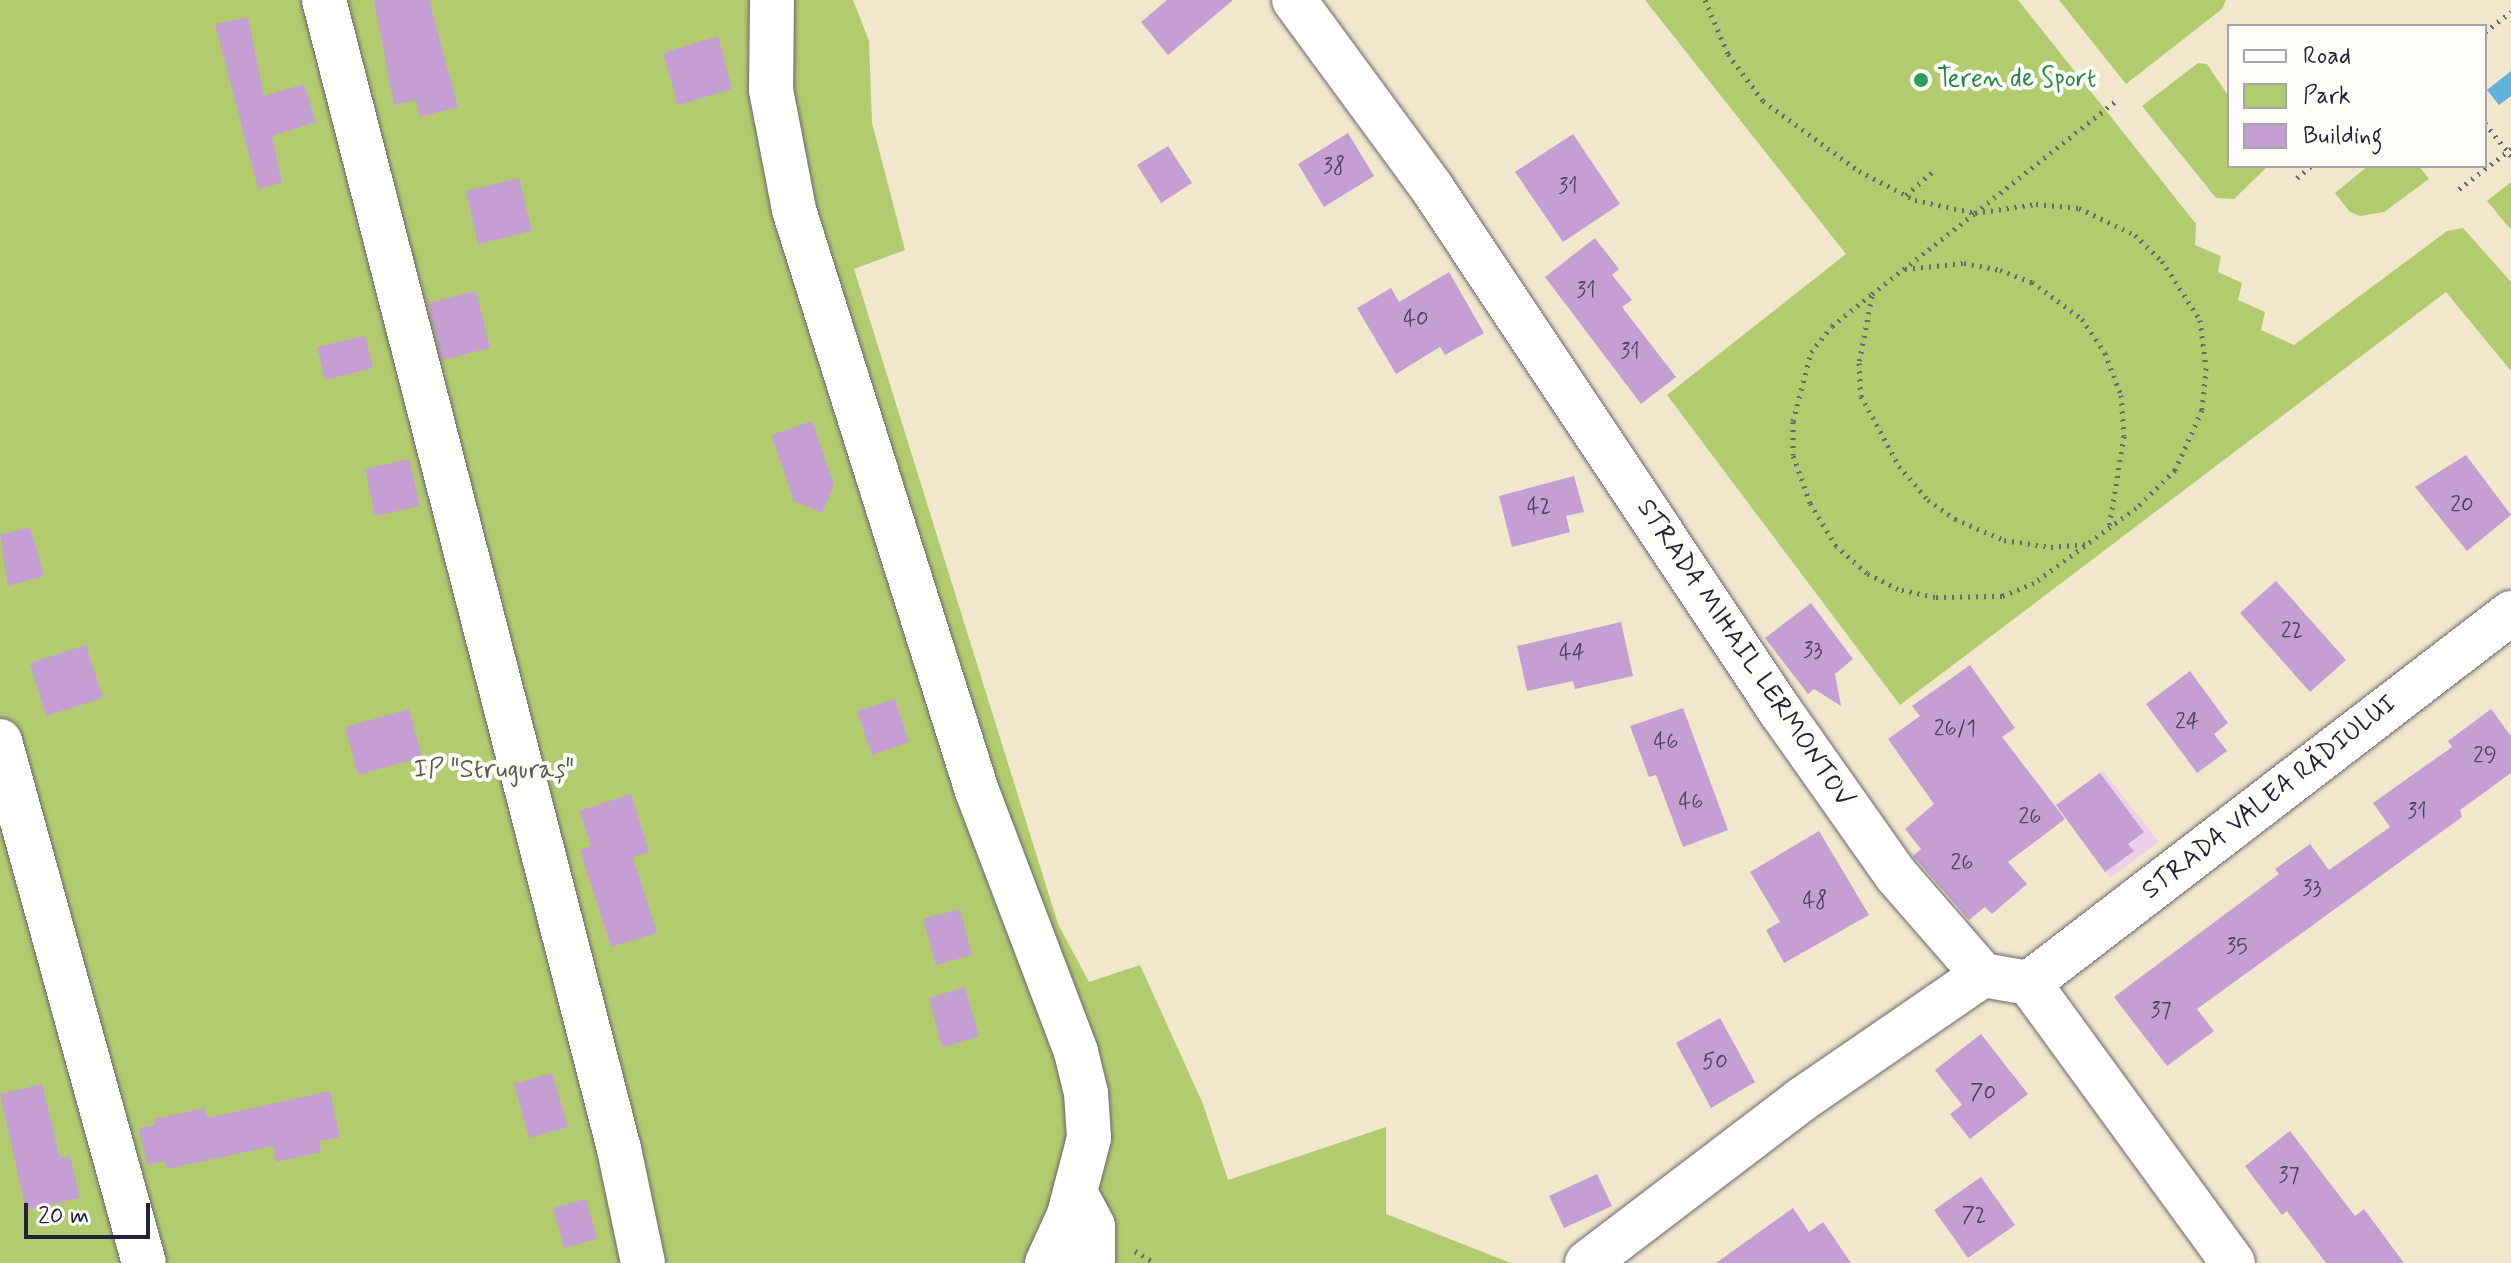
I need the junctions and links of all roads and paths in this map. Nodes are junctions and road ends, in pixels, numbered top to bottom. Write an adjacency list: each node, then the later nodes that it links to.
1 (324, 0): 26 (street)
2 (772, 0): 24 (street)
3 (1294, 0): 22 (street, STRADA MIHAIL LERMONTOV)
4 (1705, 0): 14 (path)
5 (2511, 12): 6 (path)
6 (2487, 30)
7 (2117, 100): 15 (path)
8 (2487, 125): 9 (path)
9 (2510, 153): 13 (path)
10 (2309, 168): 12 (path)
11 (1934, 171): 14 (path)
12 (2297, 178)
13 (2459, 189)
14 (1906, 195): 15 (path)
15 (1975, 213): 16 (path); 18 (path)
16 (1904, 269): 17 (path); 18 (path)
17 (1872, 294): 19 (path); 19 (path)
18 (2109, 528): 19 (path)
19 (2086, 544)
20 (2511, 613): 23 (street, STRADA VALEA RĂDIULUI)
21 (0, 741): 25 (street)
22 (1983, 975): 23 (street); 29 (street)
23 (2029, 983): 30 (street)
24 (1075, 1192): 27 (street); 28 (street)
25 (144, 1263)
26 (643, 1263)
27 (1047, 1263)
28 (1093, 1263)
29 (1587, 1263)
30 (2233, 1263)

